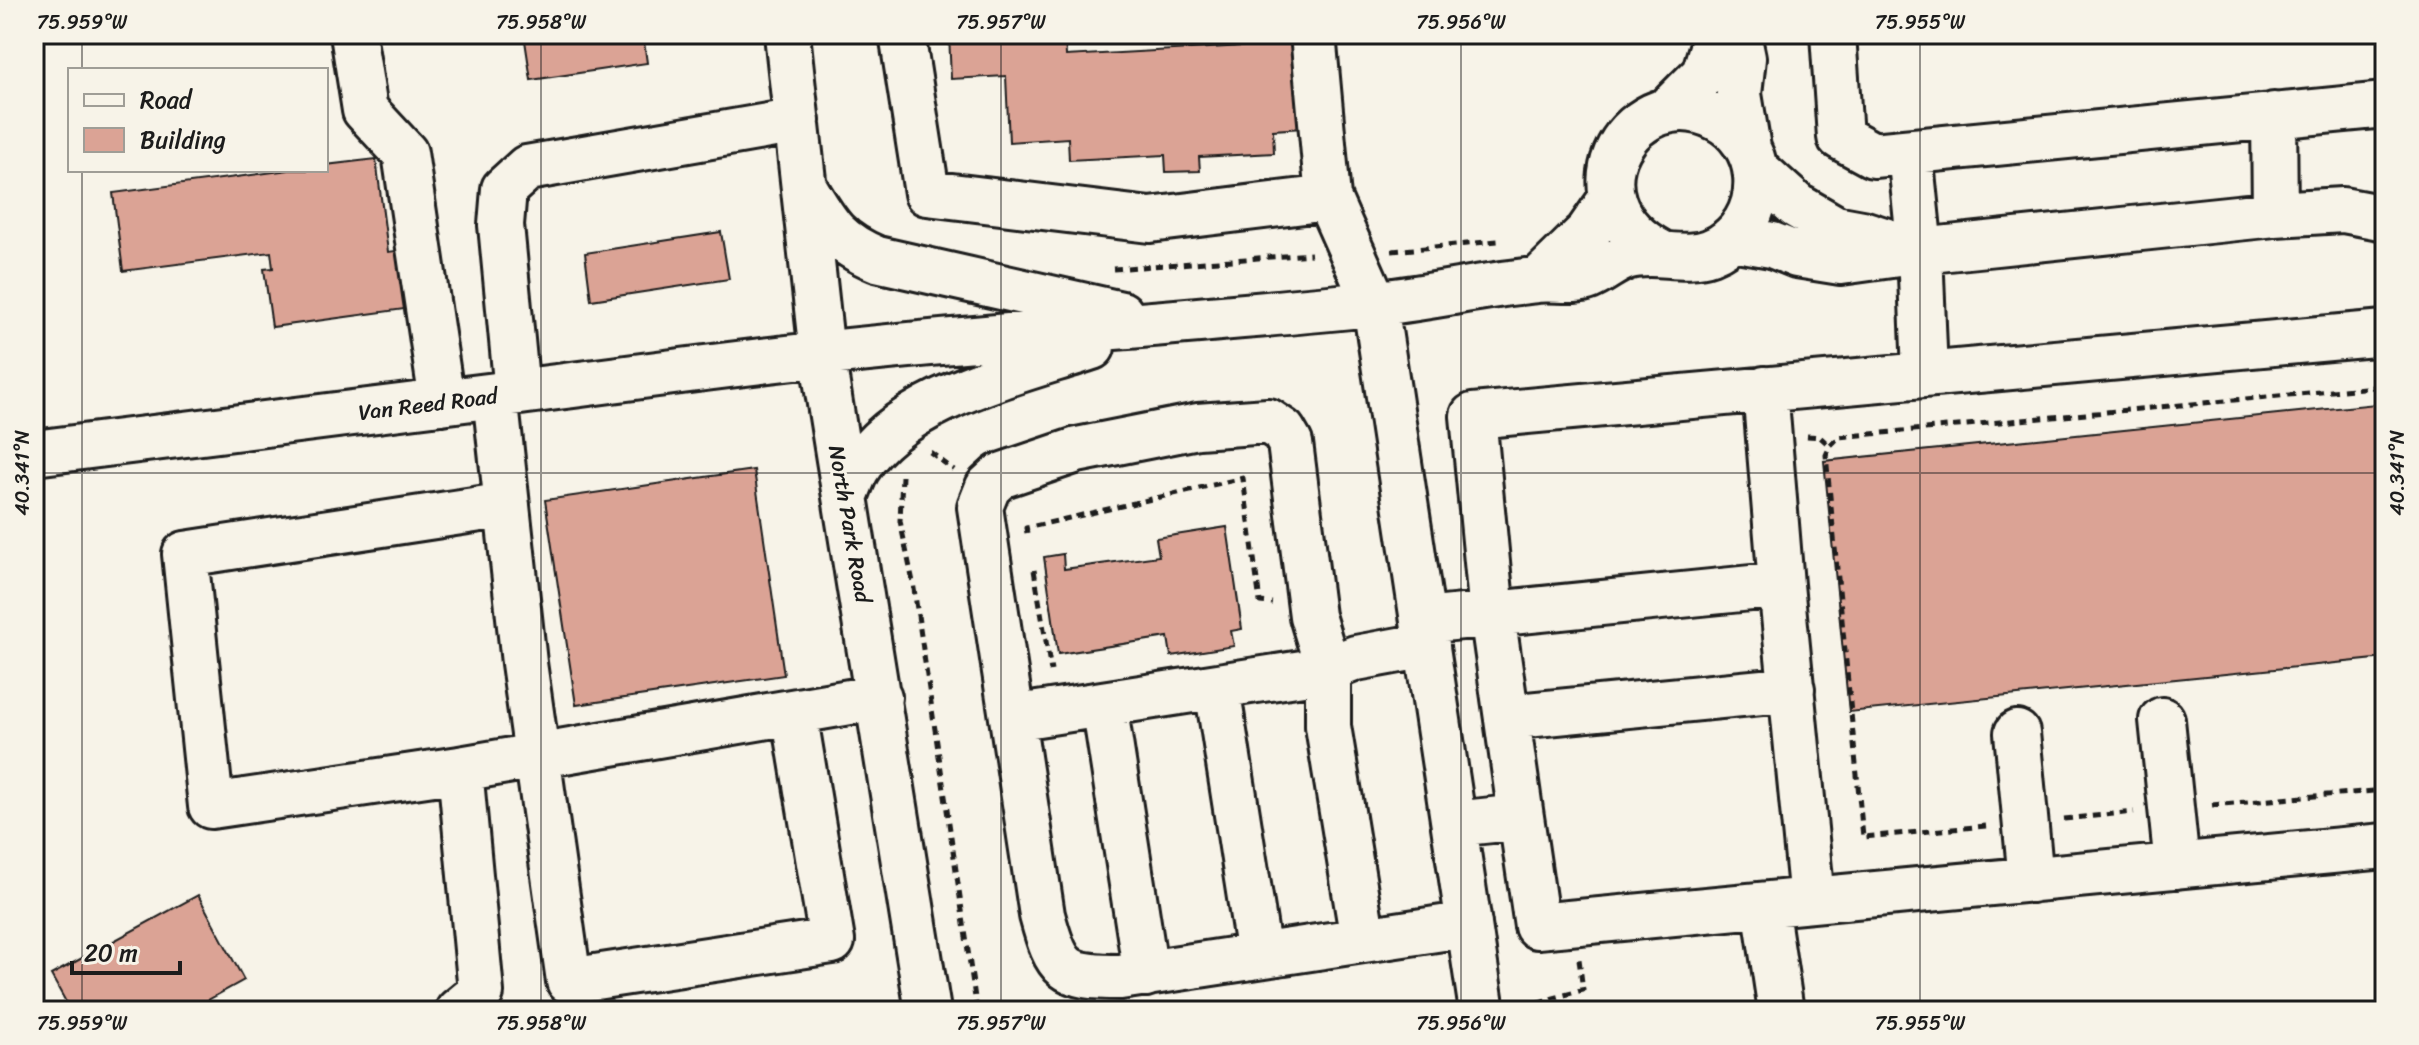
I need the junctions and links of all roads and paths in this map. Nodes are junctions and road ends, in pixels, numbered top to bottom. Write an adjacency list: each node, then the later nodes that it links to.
1 (353, 34): 31 (street)
2 (787, 34): 11 (street, North Park Road)
3 (902, 34): 15 (street)
4 (1313, 34): 15 (street)
5 (1722, 34): 9 (street)
6 (1738, 34): 13 (street)
7 (1833, 34): 12 (street)
8 (2385, 105): 10 (street)
9 (1668, 110): 13 (street); 16 (street)
10 (2274, 115): 12 (street); 17 (street)
11 (797, 121): 14 (street, North Park Road); 30 (street)
12 (1910, 153): 20 (street)
13 (1752, 159): 19 (street); 20 (street)
14 (804, 186): 24 (street); 26 (street, North Park Road)
15 (1328, 198): 23 (street)
16 (1611, 199): 21 (street); 22 (street)
17 (2275, 214): 18 (street); 20 (street)
18 (2385, 218)
19 (1732, 238): 20 (street); 21 (street)
20 (1920, 251): 27 (street)
21 (1661, 253): 22 (street)
22 (1540, 279): 23 (street)
23 (1375, 304): 24 (street); 42 (street)
24 (1163, 323): 26 (street, Van Reed Road); 35 (street)
25 (2385, 333): 27 (street)
26 (822, 354): 30 (street, Van Reed Road); 35 (street, North Park Road)
27 (1925, 374): 29 (street)
28 (2385, 386): 32 (path)
29 (1765, 389): 39 (street); 41 (street)
30 (506, 394): 31 (street, Van Reed Road); 36 (street)
31 (442, 402): 33 (street, Van Reed Road)
32 (1807, 424)
33 (34, 453)
34 (908, 464): 70 (path)
35 (845, 497): 46 (street, North Park Road)
36 (507, 505): 54 (street); 55 (street)
37 (1029, 542): 40 (path)
38 (1031, 557): 48 (path)
39 (1781, 585): 41 (street); 45 (street)
40 (1284, 603)
41 (1492, 614): 42 (street); 50 (street)
42 (1425, 633): 43 (street); 57 (street)
43 (1328, 669): 44 (street); 51 (street); 65 (street)
44 (1217, 687): 47 (street); 66 (street)
45 (1792, 689): 50 (street); 61 (street)
46 (879, 697): 49 (street); 69 (street, North Park Road)
47 (1104, 704): 48 (street); 67 (street)
48 (1058, 711): 51 (street)
49 (794, 712): 54 (street); 54 (street)
50 (1507, 717): 56 (street)
51 (1012, 718): 67 (street)
52 (2162, 720): 59 (street)
53 (2017, 733): 60 (street)
54 (537, 757): 55 (street)
55 (460, 769): 68 (street)
56 (1521, 817): 57 (street); 63 (street)
57 (1454, 824): 64 (street)
58 (2385, 846): 59 (street)
59 (2177, 866): 60 (street)
60 (2031, 880): 61 (street)
61 (1812, 900): 62 (street)
62 (1765, 905): 63 (street); 73 (street)
63 (1575, 922): 72 (path)
64 (1469, 924): 65 (street); 71 (street)
65 (1363, 940): 66 (street)
66 (1259, 955): 67 (street)
67 (1146, 974)
68 (458, 1011)
69 (928, 1011)
70 (977, 1011)
71 (1482, 1011)
72 (1524, 1011)
73 (1781, 1011)

